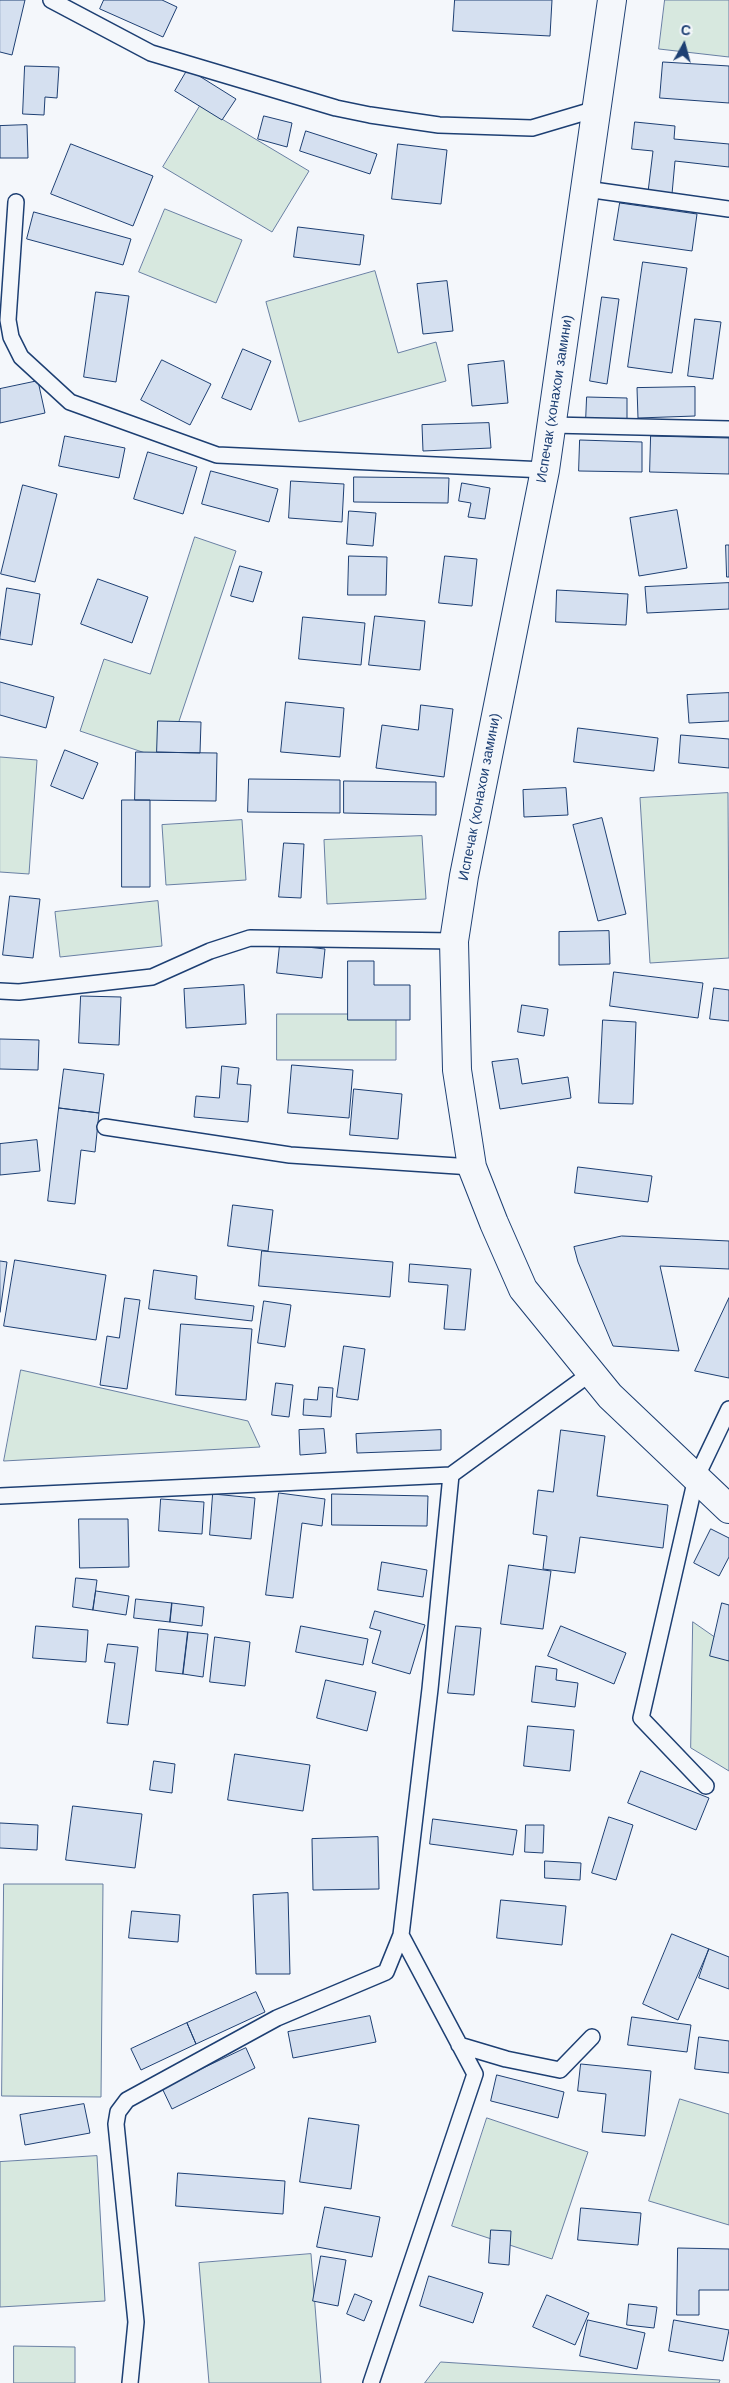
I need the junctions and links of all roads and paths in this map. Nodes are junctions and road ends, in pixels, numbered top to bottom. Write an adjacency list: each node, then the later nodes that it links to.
1 (51, 0): 3 (lane)
2 (612, 0): 3 (street, Испечак (хонахои замини))
3 (596, 109): 4 (street, Испечак (хонахои замини))
4 (586, 189): 6 (lane); 7 (street, Испечак (хонахои замини))
5 (16, 202): 9 (lane)
6 (729, 209)
7 (551, 425): 8 (lane); 9 (street, Испечак (хонахои замини))
8 (729, 429)
9 (545, 470): 10 (street, Испечак (хонахои замини))
10 (454, 941): 11 (lane); 13 (street, Испечак (хонахои замини))
11 (0, 991)
12 (105, 1127): 13 (lane)
13 (472, 1167): 14 (street, Испечак (хонахои замини))
14 (591, 1373): 16 (lane); 17 (street, Испечак (хонахои замини))
15 (729, 1409): 17 (lane)
16 (451, 1475): 18 (lane); 21 (lane)
17 (696, 1478): 19 (street, Испечак (хонахои замини)); 20 (lane)
18 (0, 1496)
19 (729, 1509)
20 (706, 1786)
21 (401, 1936): 23 (lane); 24 (lane)
22 (592, 2037): 23 (lane)
23 (459, 2045): 25 (lane)
24 (130, 2383)
25 (371, 2383)

